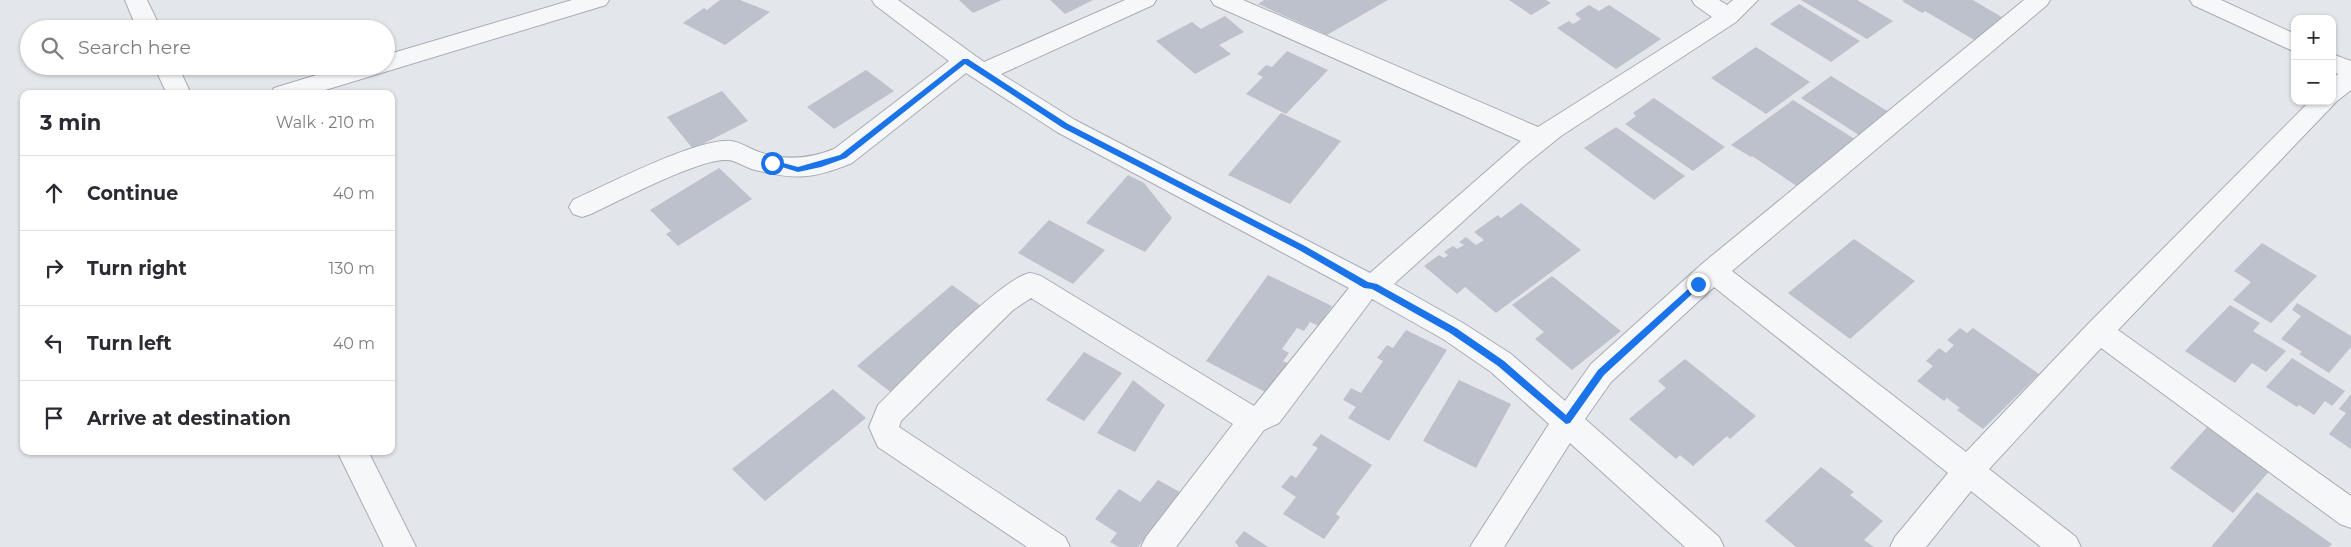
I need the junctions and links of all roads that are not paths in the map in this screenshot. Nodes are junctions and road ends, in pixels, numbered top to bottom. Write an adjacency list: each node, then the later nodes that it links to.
1 (136, 0): 11 (street)
2 (598, 0): 13 (street)
3 (883, 0): 15 (street)
4 (1145, 0): 15 (street)
5 (1222, 0): 24 (street)
6 (1703, 0): 10 (street)
7 (1747, 0): 10 (street)
8 (2039, 0): 26 (street)
9 (2201, 0): 12 (street)
10 (1728, 17): 24 (street)
11 (145, 20)
12 (2291, 42)
13 (395, 60)
14 (2336, 64): 16 (street)
15 (974, 67): 25 (street); 27 (street)
16 (2351, 70)
17 (170, 75): 20 (street)
18 (345, 75): 21 (street)
19 (2351, 75): 22 (street)
20 (176, 90)
21 (296, 90)
22 (2336, 90)
23 (2321, 105): 28 (street)
24 (1540, 139): 27 (street)
25 (582, 208)
26 (1713, 271): 30 (street); 32 (street)
27 (1370, 286): 29 (street); 30 (street)
28 (2098, 331): 32 (street); 33 (street)
29 (1253, 421): 35 (street); 36 (street)
30 (1566, 421): 37 (street); 38 (street)
31 (354, 455): 34 (street)
32 (1969, 470): 39 (street); 40 (street)
33 (2351, 514)
34 (400, 547)
35 (1054, 547)
36 (1157, 547)
37 (1486, 547)
38 (1708, 547)
39 (1906, 547)
40 (2065, 547)

